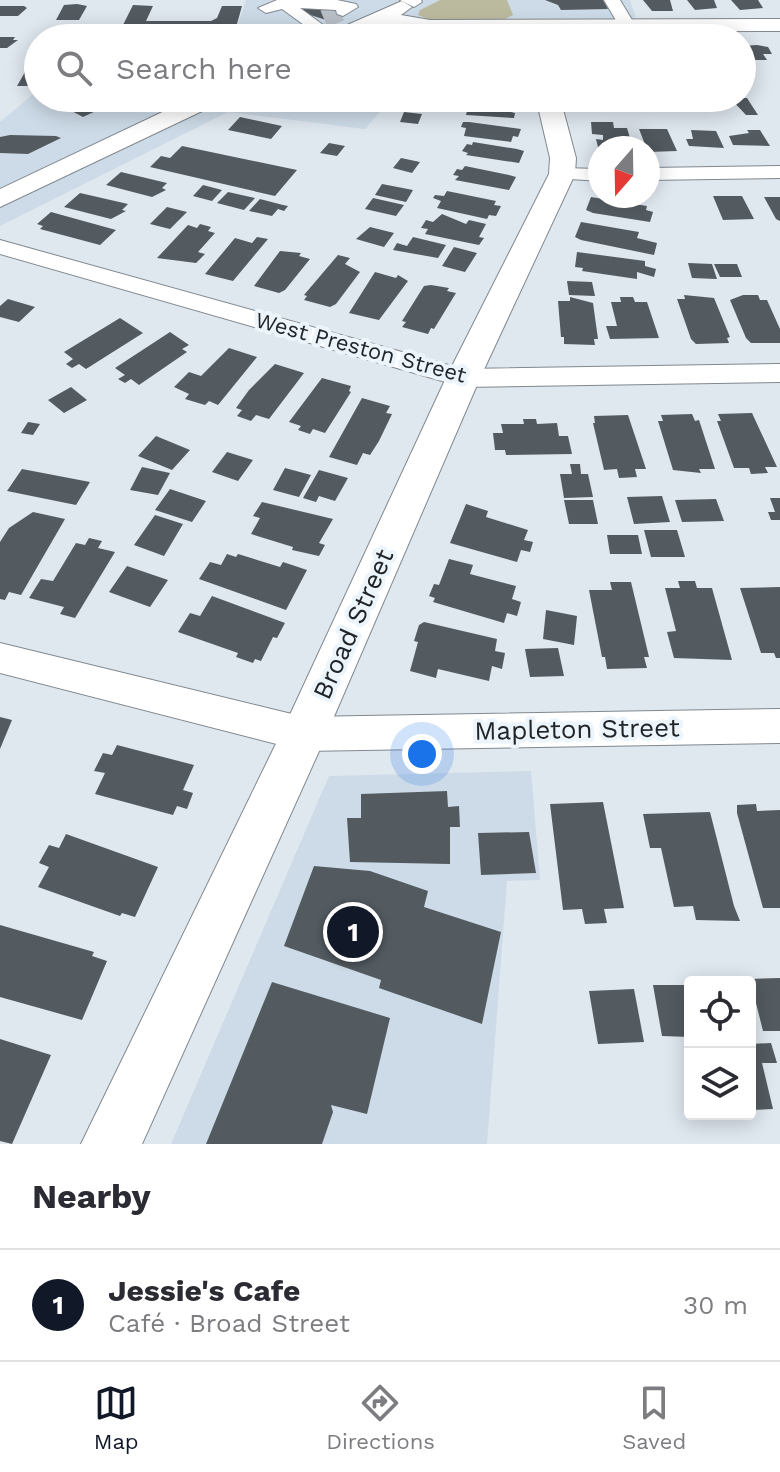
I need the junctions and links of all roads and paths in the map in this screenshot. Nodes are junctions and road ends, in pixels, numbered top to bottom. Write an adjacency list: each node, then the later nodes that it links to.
1 (518, 0): 9 (main road)
2 (612, 0): 10 (street)
3 (413, 1): 6 (main road)
4 (266, 8): 5 (street)
5 (317, 11): 6 (street)
6 (379, 18): 7 (main road); 8 (main road)
7 (366, 24)
8 (417, 24)
9 (527, 24)
10 (626, 24)
11 (756, 25): 12 (main road)
12 (780, 25)
13 (182, 112): 18 (main road)
14 (552, 112): 16 (main road, Broad Street)
15 (780, 172): 17 (street)
16 (581, 174): 21 (main road, Broad Street)
17 (660, 174)
18 (0, 199)
19 (0, 247): 21 (street, West Preston Street)
20 (780, 373): 21 (street, West Preston Street)
21 (463, 378): 24 (main road, Broad Street)
22 (0, 658): 24 (street, Mapleton Street)
23 (780, 726): 24 (street, Mapleton Street)
24 (304, 734): 25 (main road, Broad Street)
25 (111, 1144)

